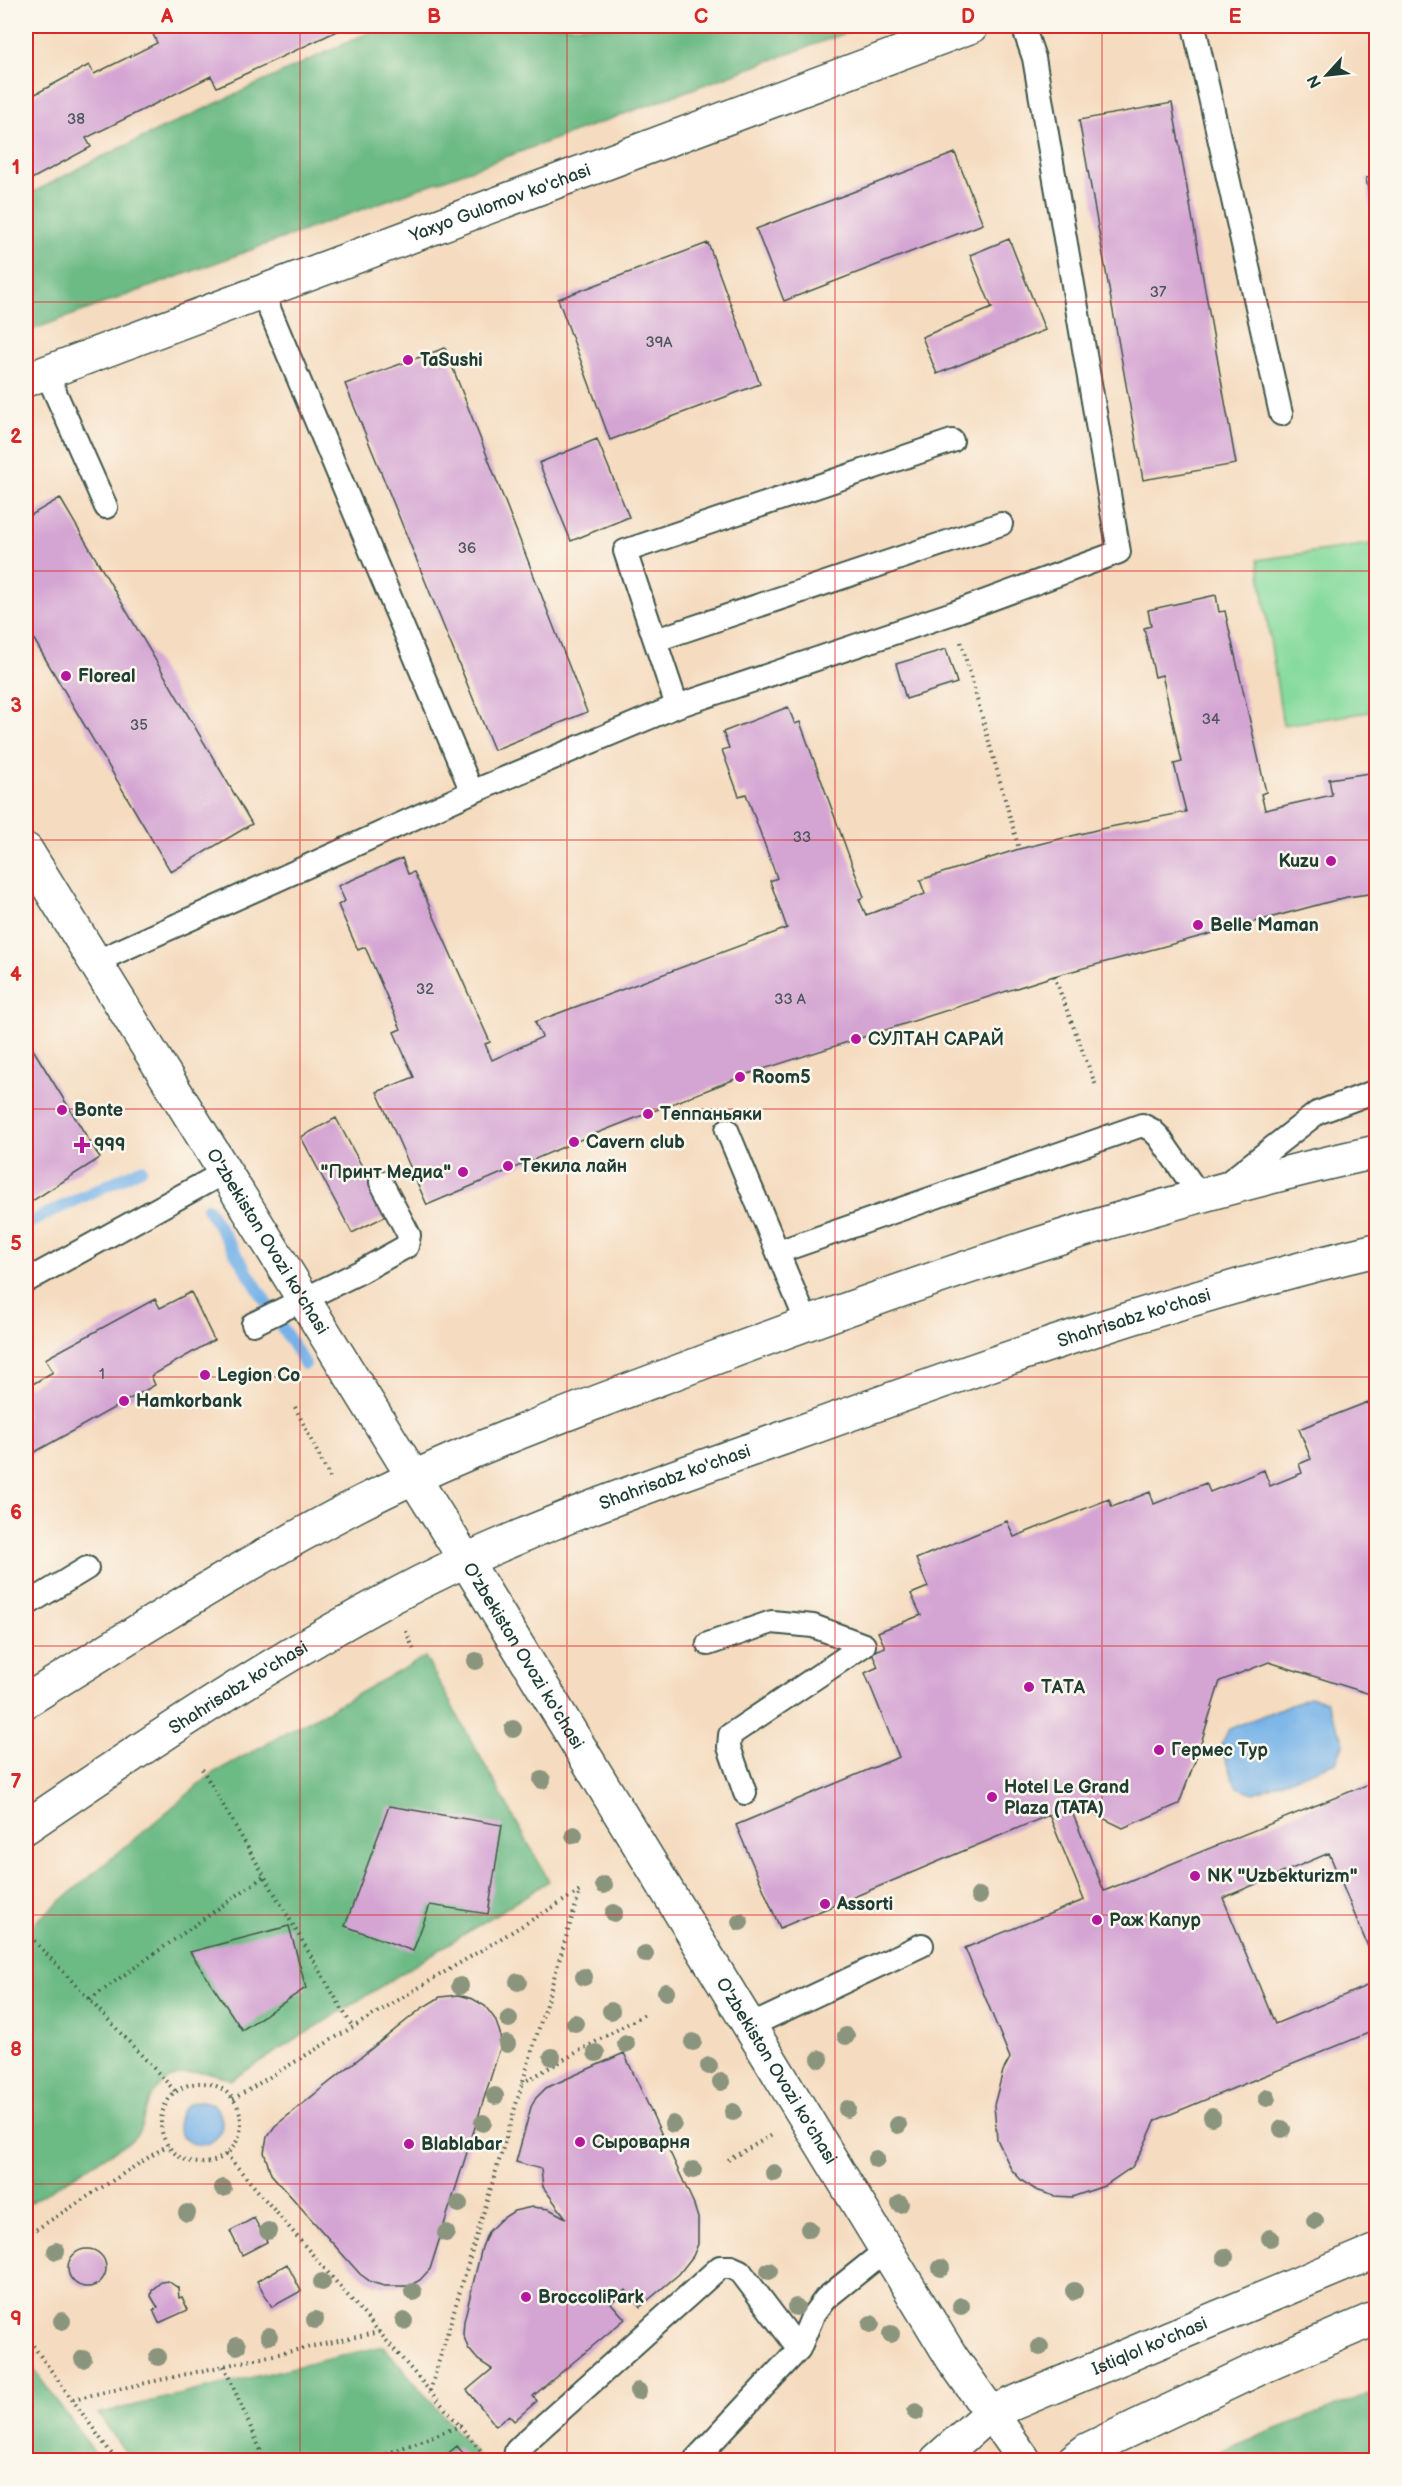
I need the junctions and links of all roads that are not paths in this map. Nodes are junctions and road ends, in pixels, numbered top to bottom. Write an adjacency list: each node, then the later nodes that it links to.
1 (972, 26): 4 (street, Yaxyo Gulomov ko'chasi)
2 (1023, 26): 11 (lane)
3 (1194, 26): 6 (lane)
4 (262, 292): 5 (street, Yaxyo Gulomov ko'chasi); 12 (lane)
5 (36, 376): 8 (lane)
6 (1281, 414)
7 (952, 441): 10 (lane)
8 (106, 507)
9 (1001, 524): 10 (lane)
10 (656, 640): 11 (lane)
11 (678, 706): 12 (lane)
12 (472, 792): 14 (lane)
13 (26, 850): 14 (street, O'zbekiston Ovozi ko'chasi)
14 (94, 962): 18 (street, O'zbekiston Ovozi ko'chasi)
15 (1377, 1091): 20 (lane)
16 (727, 1130): 22 (lane)
17 (1377, 1152): 20 (street)
18 (225, 1172): 23 (lane); 24 (street, O'zbekiston Ovozi ko'chasi)
19 (381, 1182): 24 (lane)
20 (1208, 1194): 22 (lane); 25 (street)
21 (1377, 1250): 28 (street, Shahrisabz ko'chasi)
22 (778, 1252): 25 (lane)
23 (26, 1281)
24 (303, 1299): 26 (lane); 27 (street, O'zbekiston Ovozi ko'chasi)
25 (807, 1323): 27 (street)
26 (253, 1324)
27 (414, 1478): 28 (street, O'zbekiston Ovozi ko'chasi); 32 (street)
28 (466, 1561): 34 (street, Shahrisabz ko'chasi); 36 (street, O'zbekiston Ovozi ko'chasi)
29 (87, 1568): 30 (lane)
30 (26, 1605)
31 (708, 1644): 33 (lane)
32 (26, 1701)
33 (745, 1793)
34 (26, 1827)
35 (922, 1945): 36 (lane)
36 (750, 2026): 37 (street, O'zbekiston Ovozi ko'chasi)
37 (886, 2250): 40 (lane); 41 (street, O'zbekiston Ovozi ko'chasi)
38 (1377, 2250): 41 (street, Istiqlol ko'chasi)
39 (1377, 2319): 46 (street)
40 (799, 2349): 42 (lane); 43 (lane)
41 (990, 2413): 44 (street, Istiqlol ko'chasi); 45 (street, O'zbekiston Ovozi ko'chasi)
42 (515, 2460)
43 (695, 2460)
44 (937, 2460)
45 (1024, 2460)
46 (1074, 2460)

